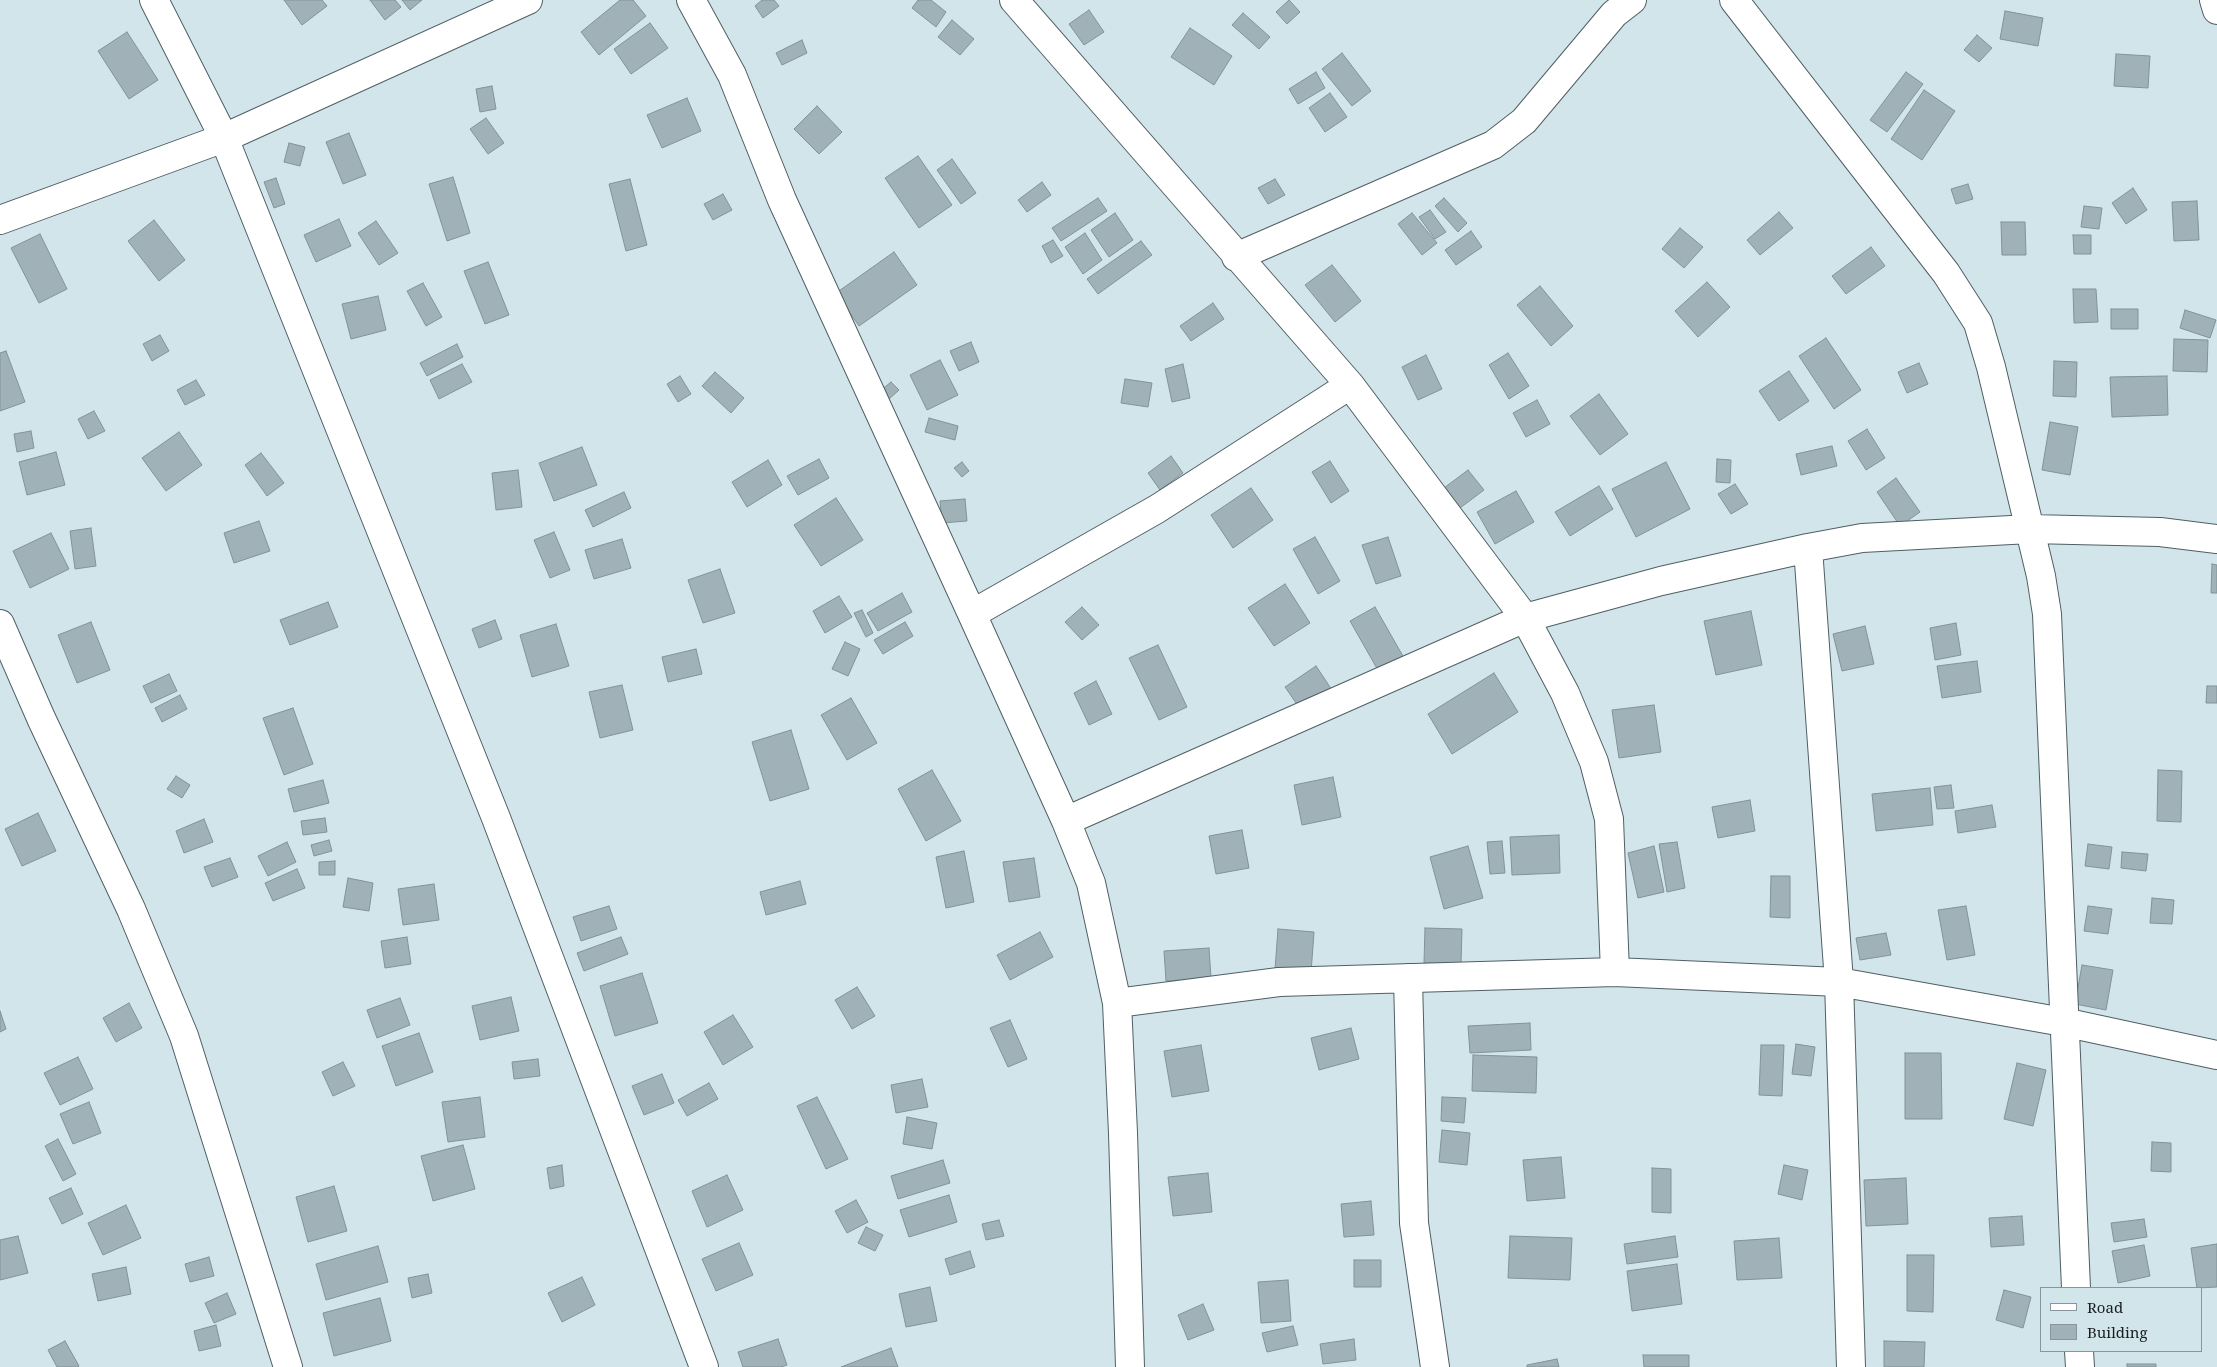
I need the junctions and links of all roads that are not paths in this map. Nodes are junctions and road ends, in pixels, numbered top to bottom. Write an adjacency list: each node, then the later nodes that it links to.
1 (154, 0): 9 (street)
2 (691, 0): 16 (street)
3 (1014, 0): 11 (street)
4 (1632, 0): 11 (street)
5 (1734, 0): 13 (street)
6 (2214, 0): 8 (street)
7 (519, 2): 9 (street)
8 (2217, 10)
9 (224, 138): 10 (street); 29 (street)
10 (0, 220)
11 (1236, 256): 12 (street)
12 (1350, 385): 16 (street); 17 (street)
13 (2030, 529): 14 (street); 15 (street); 24 (street)
14 (2217, 539)
15 (1808, 548): 17 (street); 22 (street)
16 (972, 614): 19 (street)
17 (1525, 618): 19 (street); 20 (street)
18 (0, 624): 28 (street)
19 (1066, 821): 23 (street)
20 (1614, 972): 21 (street); 22 (street)
21 (1408, 978): 23 (street); 31 (street)
22 (1839, 982): 24 (street); 32 (street)
23 (1117, 1002): 30 (street)
24 (2063, 1022): 25 (street); 26 (street)
25 (2217, 1055)
26 (2076, 1287)
27 (2079, 1352): 33 (street)
28 (288, 1367)
29 (704, 1367)
30 (1130, 1367)
31 (1435, 1367)
32 (1851, 1367)
33 (2080, 1367)

